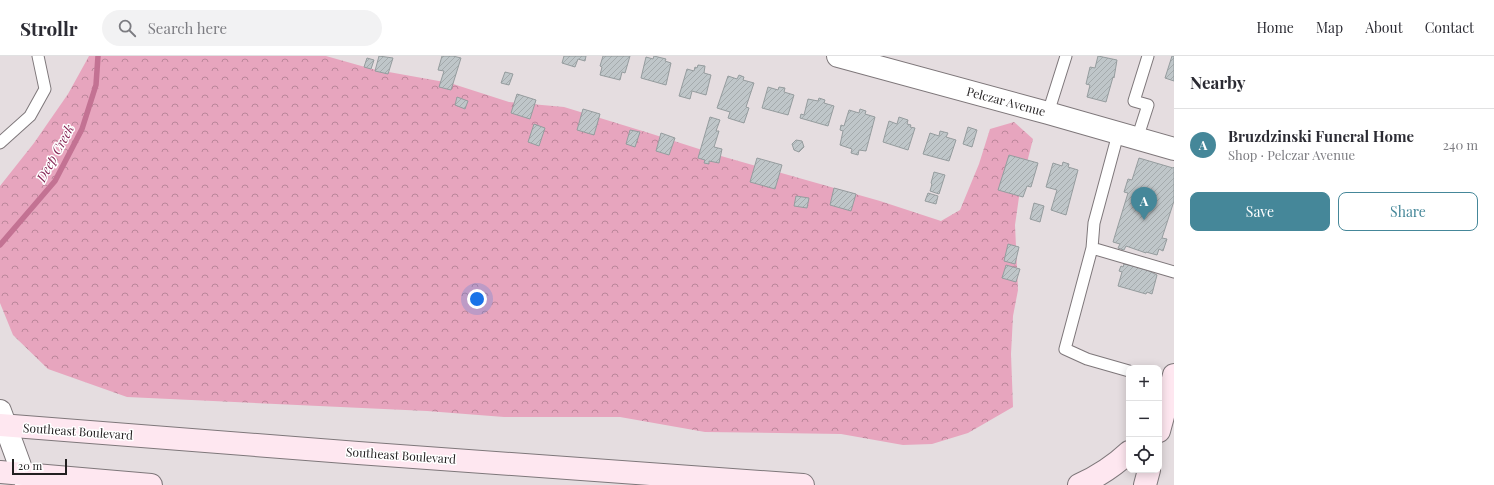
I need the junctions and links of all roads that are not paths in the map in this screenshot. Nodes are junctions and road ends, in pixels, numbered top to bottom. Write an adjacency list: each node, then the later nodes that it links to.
1 (38, 56): 7 (lane)
2 (838, 56): 5 (street, Pelczar Avenue)
3 (1066, 56): 5 (lane)
4 (1148, 56): 6 (lane)
5 (1048, 113): 6 (street, Pelczar Avenue)
6 (1128, 136): 8 (street, Pelczar Avenue); 9 (lane)
7 (0, 143)
8 (1174, 149)
9 (1092, 248): 10 (lane); 11 (lane)
10 (1174, 272)
11 (1126, 370)
12 (1168, 379): 13 (main road); 14 (main road)
13 (1162, 401)
14 (1162, 414)
15 (2, 421): 19 (street); 21 (main road, Southeast Boulevard)
16 (1126, 455): 22 (main road)
17 (0, 472): 19 (main road)
18 (1148, 473): 23 (main road)
19 (25, 480): 20 (main road)
20 (151, 485)
21 (803, 485)
22 (1079, 485)
23 (1145, 485)

